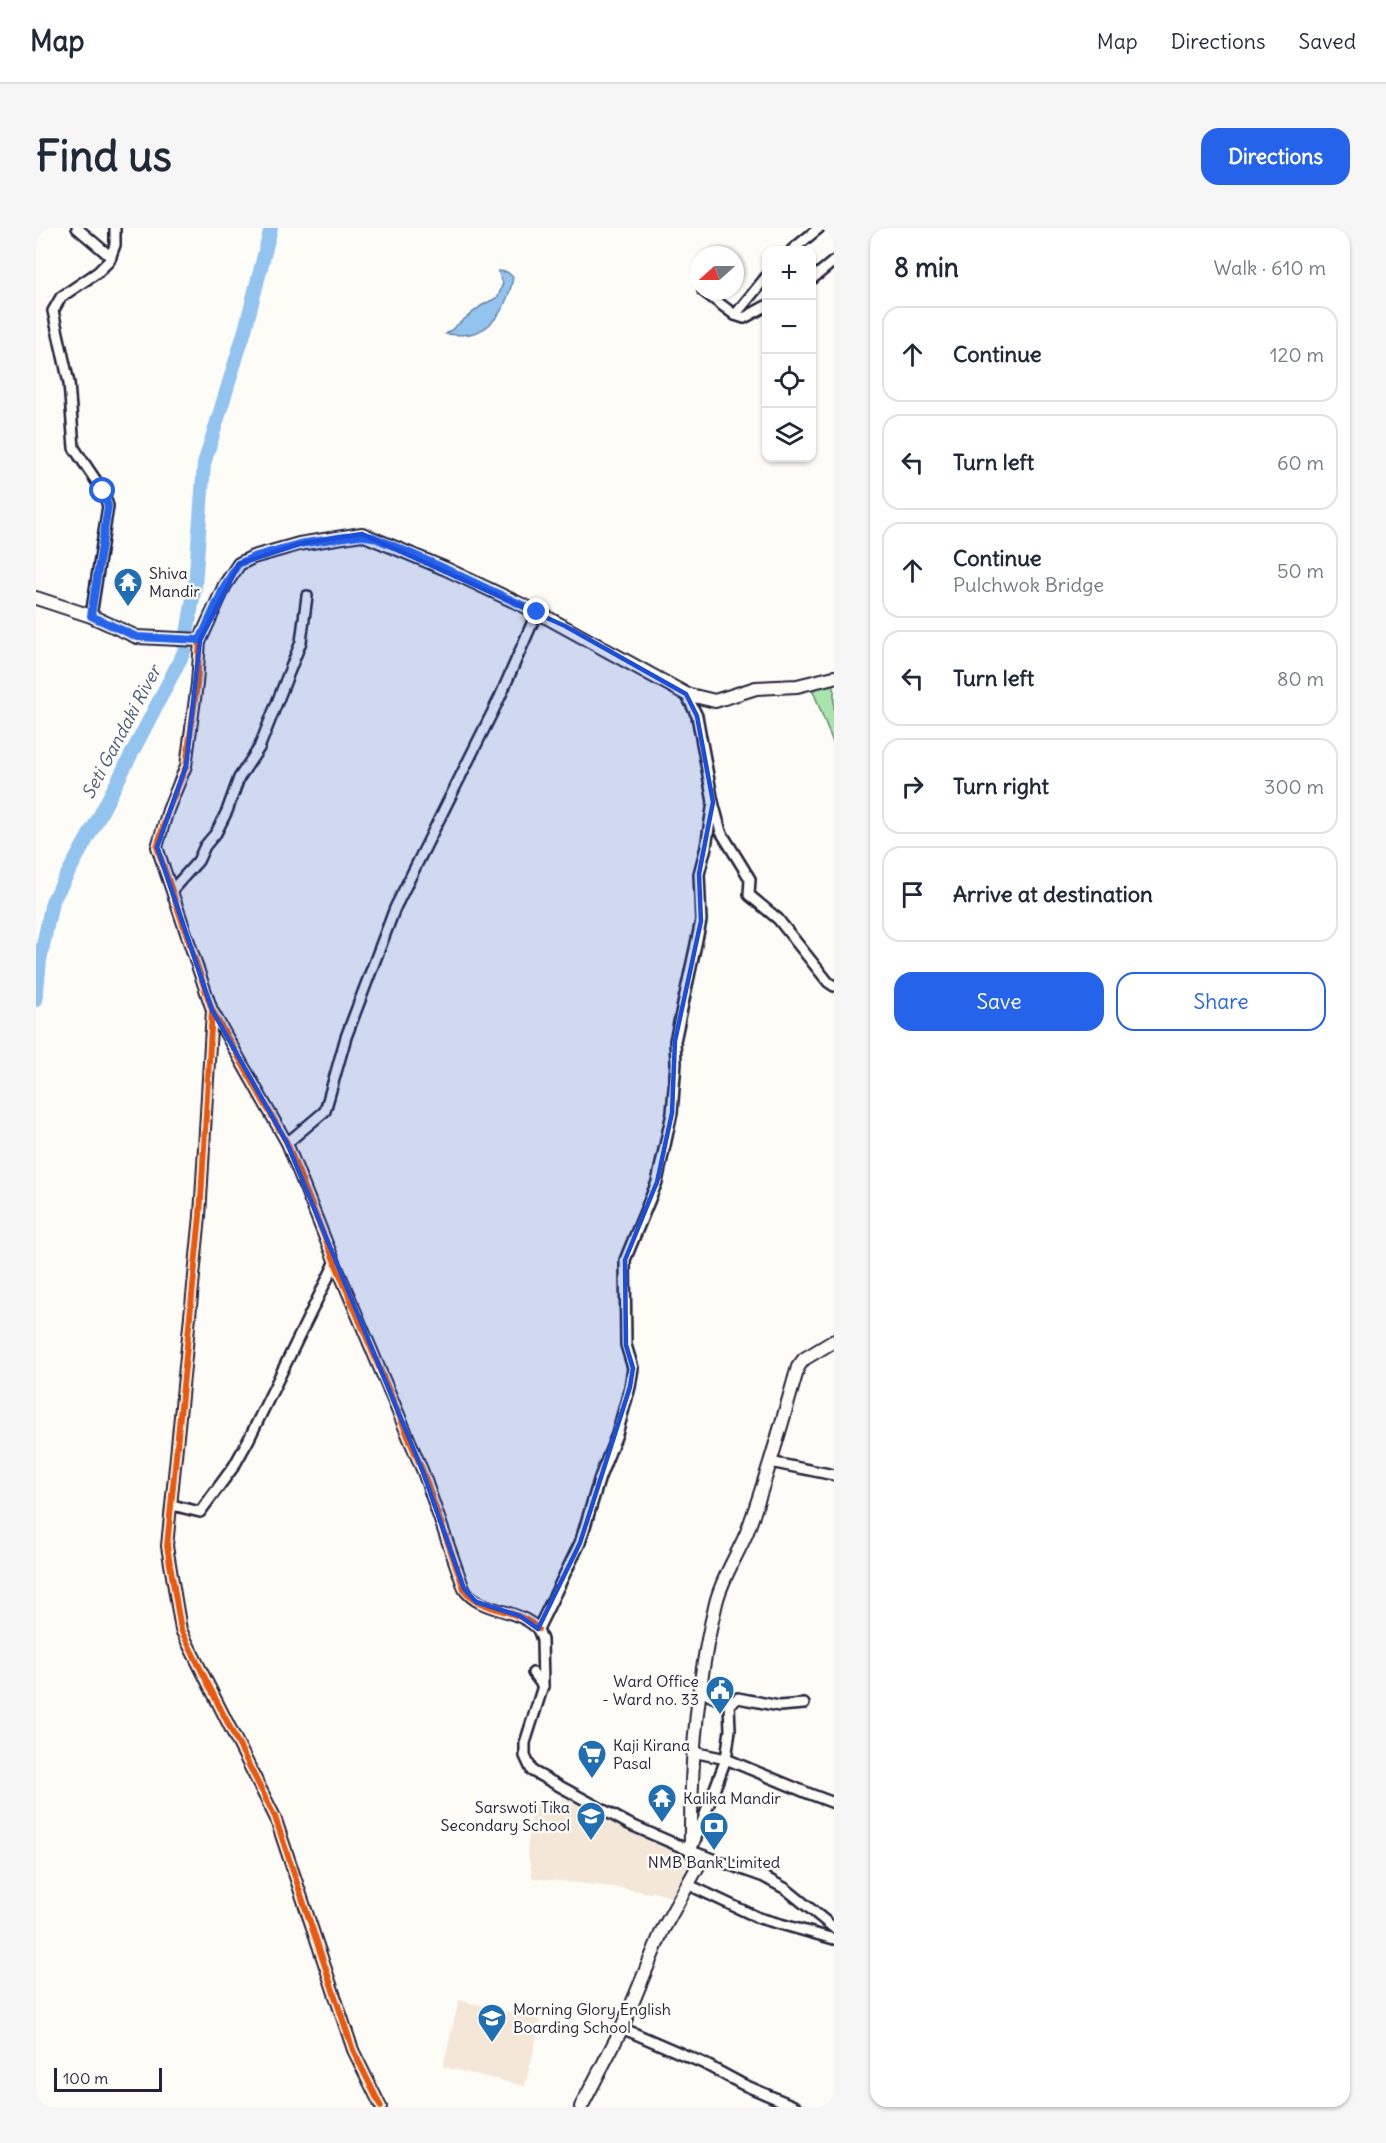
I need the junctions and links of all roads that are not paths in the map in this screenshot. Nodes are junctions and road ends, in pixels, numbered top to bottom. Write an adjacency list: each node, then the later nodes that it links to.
1 (77, 228): 5 (street)
2 (115, 228): 5 (street)
3 (819, 228): 4 (street)
4 (797, 246)
5 (111, 257): 15 (street)
6 (834, 261): 7 (street)
7 (816, 276)
8 (762, 282): 11 (street)
9 (715, 300): 11 (street)
10 (762, 308): 11 (street)
11 (735, 315)
12 (307, 596): 20 (street)
13 (36, 598): 15 (main road)
14 (537, 612): 16 (main road); 18 (main road); 23 (street)
15 (91, 616): 16 (main road)
16 (200, 640): 20 (street)
17 (834, 677): 18 (main road)
18 (686, 694): 19 (street)
19 (713, 802): 21 (street); 29 (street)
20 (172, 891): 22 (street)
21 (834, 986)
22 (212, 1010): 23 (street); 28 (street)
23 (287, 1143): 24 (street)
24 (335, 1263): 28 (street); 29 (street)
25 (834, 1341): 26 (main road)
26 (770, 1462): 27 (street); 32 (main road)
27 (834, 1475)
28 (172, 1505): 43 (street)
29 (538, 1629): 31 (street)
30 (533, 1673): 31 (street)
31 (543, 1686): 38 (street)
32 (700, 1691): 33 (street); 35 (main road)
33 (729, 1704): 34 (street); 36 (street)
34 (804, 1704)
35 (693, 1752): 36 (street); 38 (main road)
36 (726, 1759): 37 (street); 38 (street)
37 (834, 1803)
38 (691, 1851): 39 (main road); 40 (street)
39 (687, 1884): 41 (street); 42 (main road)
40 (834, 1928)
41 (834, 1939)
42 (622, 2028): 44 (main road); 45 (street)
43 (381, 2107)
44 (581, 2107)
45 (796, 2107)

